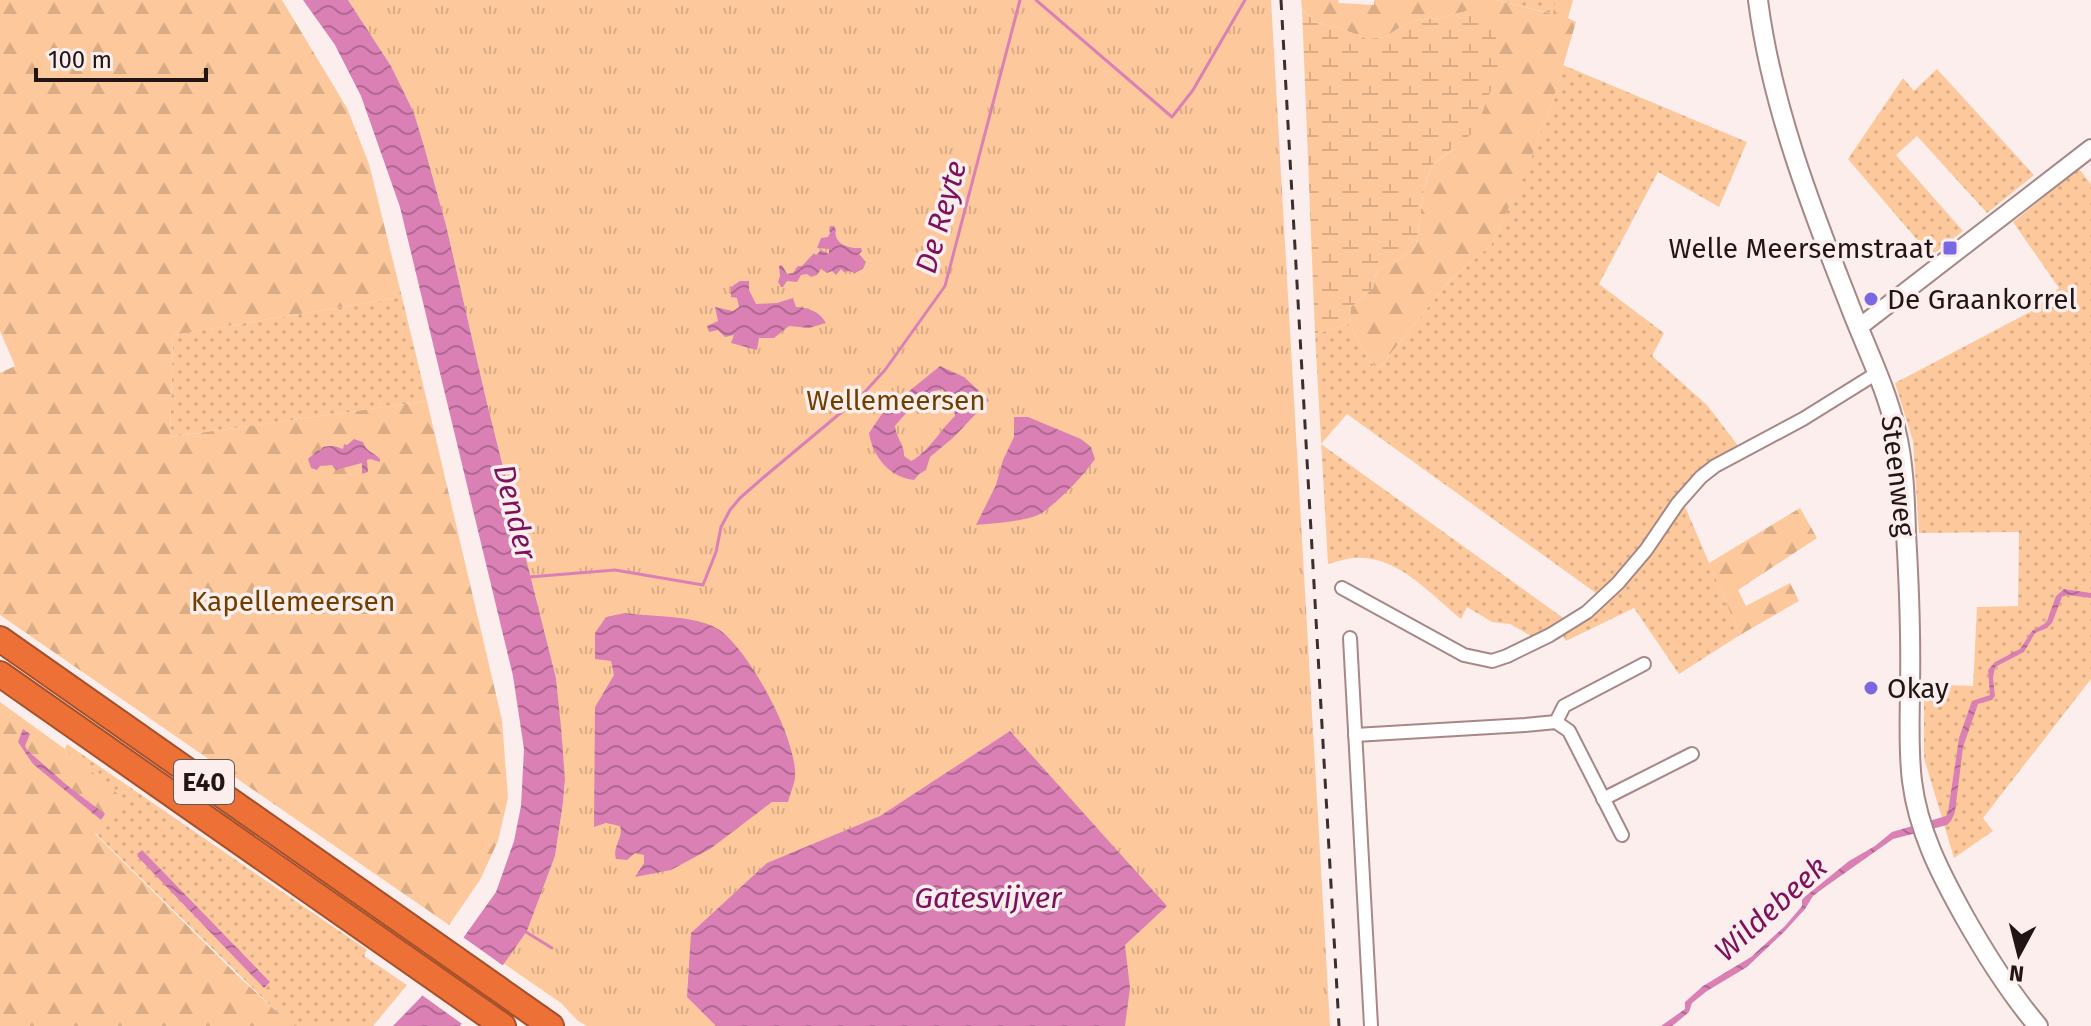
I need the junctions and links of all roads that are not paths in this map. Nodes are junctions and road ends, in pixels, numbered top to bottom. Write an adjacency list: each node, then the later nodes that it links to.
1 (1758, 0): 3 (main road, Steenweg)
2 (2091, 148): 3 (street)
3 (1858, 328): 4 (main road, Steenweg)
4 (1877, 373): 5 (street); 18 (main road, Steenweg)
5 (1342, 588)
6 (1350, 638): 11 (street)
7 (0, 639): 15 (highway, E40)
8 (1644, 664): 10 (street)
9 (0, 674): 16 (highway, E40)
10 (1556, 722): 11 (street); 13 (street)
11 (1355, 735): 17 (street)
12 (1692, 754): 13 (street)
13 (1603, 799): 14 (street)
14 (1622, 835)
15 (548, 1024)
16 (503, 1026)
17 (1371, 1026)
18 (2038, 1026)

